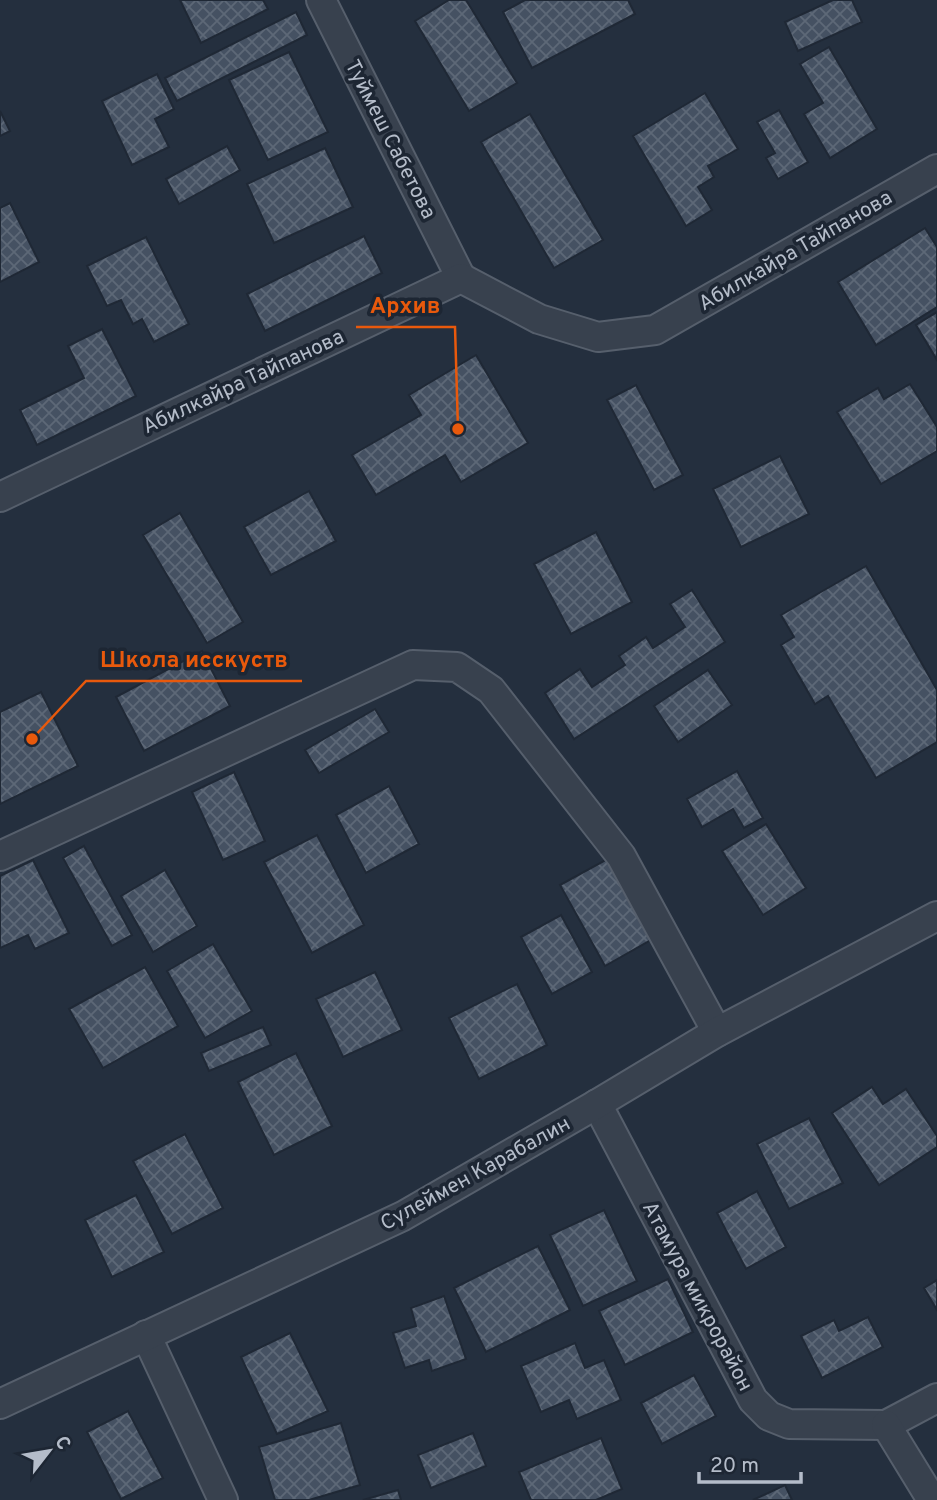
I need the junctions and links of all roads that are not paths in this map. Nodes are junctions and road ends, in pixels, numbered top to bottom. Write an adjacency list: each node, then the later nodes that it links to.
1 (321, 0): 3 (street, Туймеш Сабетова)
2 (937, 169): 3 (street, Абилкайра Тайпанова)
3 (461, 278): 4 (street, Абилкайра Тайпанова)
4 (0, 496)
5 (0, 856): 7 (street)
6 (937, 916): 7 (street, Сулеймен Карабалин)
7 (717, 1032): 8 (street, Сулеймен Карабалин)
8 (597, 1104): 9 (street, Сулеймен Карабалин); 12 (street, Атамура микрорайон)
9 (146, 1335): 11 (street, Сулеймен Карабалин); 13 (street)
10 (937, 1398): 12 (street, Атамура микрорайон)
11 (0, 1404)
12 (886, 1425): 14 (street)
13 (223, 1500)
14 (932, 1500)

